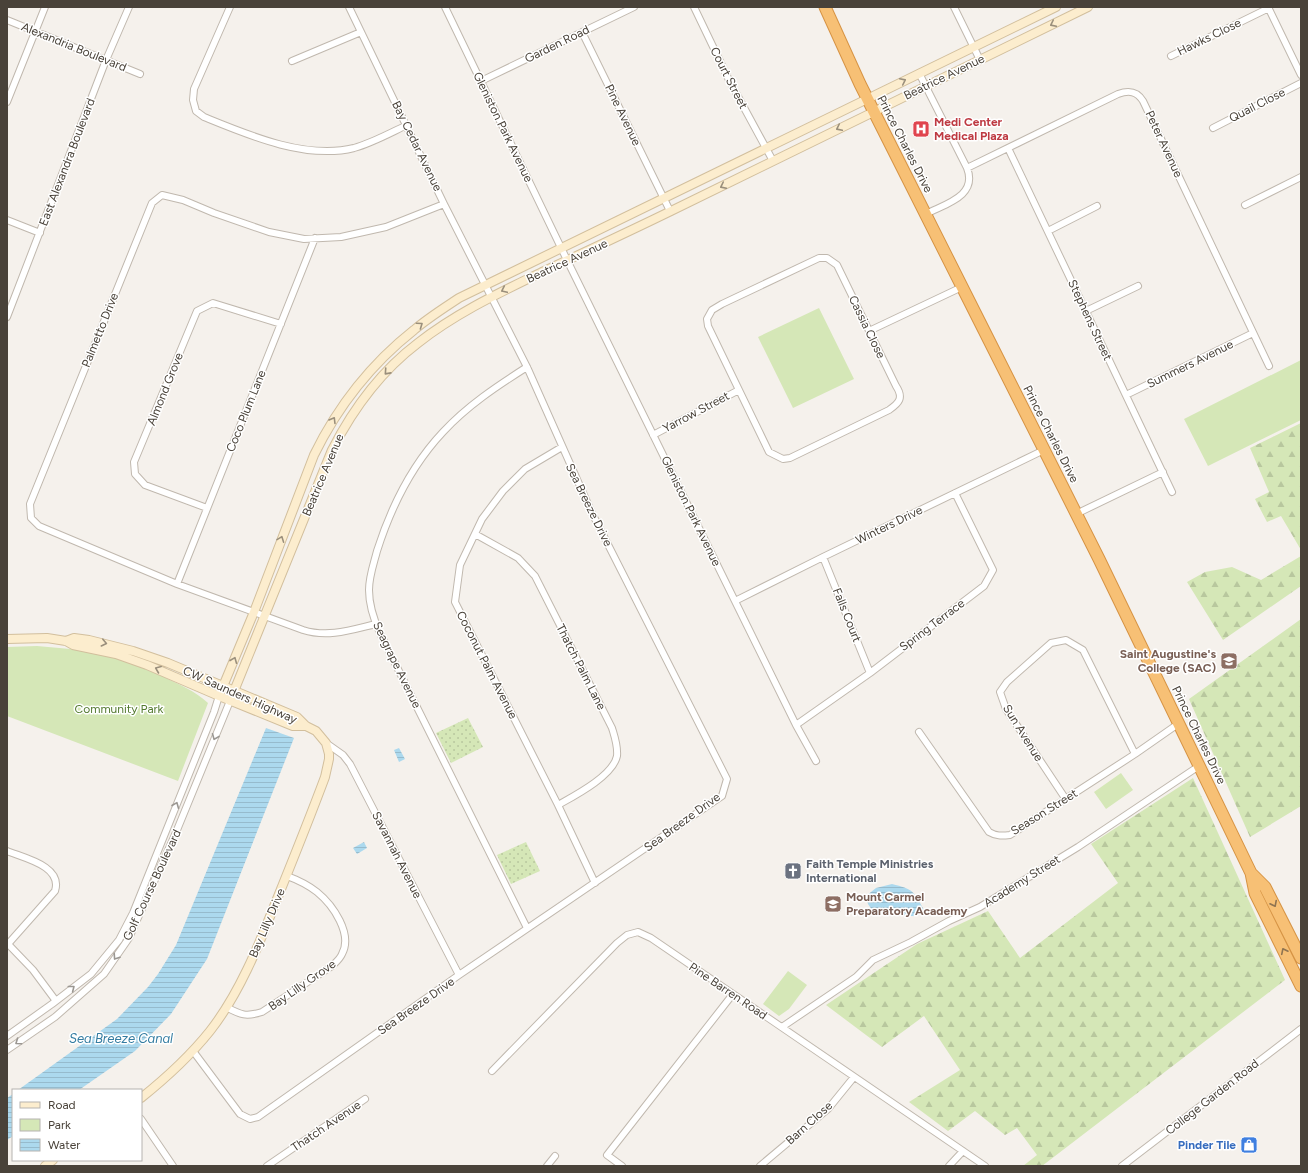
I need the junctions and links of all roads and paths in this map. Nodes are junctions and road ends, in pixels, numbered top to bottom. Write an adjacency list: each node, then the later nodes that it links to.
1 (45, 7): 14 (street)
2 (129, 7): 19 (street, East Alexandra Boulevard)
3 (230, 7): 31 (street)
4 (349, 7): 15 (street, Bay Cedar Avenue)
5 (445, 7): 25 (street, Gleniston Park Avenue)
6 (634, 7): 16 (street, Garden Road)
7 (694, 7): 33 (street, Court Street)
8 (825, 7): 28 (highway, Prince Charles Drive)
9 (954, 7): 17 (street)
10 (1056, 7): 17 (main road, Beatrice Avenue)
11 (1083, 8): 20 (main road, Beatrice Avenue, one-way to 20)
12 (1268, 8): 18 (street, Hawks Close); 24 (street)
13 (7, 20): 14 (street, Alexandria Boulevard)
14 (35, 31): 19 (street, Alexandria Boulevard); 29 (street)
15 (361, 32): 21 (street); 31 (street, Bay Cedar Avenue)
16 (582, 32): 25 (street, Garden Road); 38 (street, Pine Avenue)
17 (974, 47): 20 (street); 22 (main road, Beatrice Avenue)
18 (1171, 56)
19 (106, 60): 23 (street, Alexandria Boulevard); 46 (street, East Alexandra Boulevard)
20 (980, 60): 27 (main road, Beatrice Avenue)
21 (292, 61)
22 (919, 73): 27 (street); 28 (main road, Beatrice Avenue, one-way to 22)
23 (140, 74)
24 (1301, 74)
25 (481, 80): 48 (street, Gleniston Park Avenue)
26 (1301, 83): 32 (street, Quail Close)
27 (926, 86): 30 (main road, Beatrice Avenue); 36 (street)
28 (868, 98): 30 (highway, Prince Charles Drive); 33 (main road, Beatrice Avenue)
29 (7, 102)
30 (874, 111): 35 (main road, Beatrice Avenue, one-way to 35); 43 (highway, Prince Charles Drive)
31 (407, 125): 39 (street, Bay Cedar Avenue)
32 (1213, 128)
33 (766, 148): 35 (street, Court Street); 38 (main road, Beatrice Avenue)
34 (1008, 148): 36 (street, Peter Avenue); 45 (street, Stephens Street); 58 (street, Peter Avenue)
35 (773, 161): 42 (main road, Beatrice Avenue, one-way to 42)
36 (967, 168): 43 (street)
37 (1301, 177): 40 (street)
38 (663, 199): 42 (street, Pine Avenue); 48 (main road, Beatrice Avenue)
39 (444, 204): 47 (street, Palmetto Drive); 50 (street, Bay Cedar Avenue)
40 (1244, 205)
41 (1097, 206): 45 (street)
42 (670, 211): 49 (main road, Beatrice Avenue)
43 (926, 214): 52 (highway, Prince Charles Drive)
44 (7, 220): 46 (street)
45 (1048, 231): 54 (street, Stephens Street)
46 (40, 233): 55 (street, East Alexandra Boulevard)
47 (315, 238): 56 (street, Coco Plum Lane); 73 (street, Palmetto Drive)
48 (561, 248): 49 (street, Gleniston Park Avenue); 50 (main road, Beatrice Avenue)
49 (567, 260): 53 (main road, Beatrice Avenue, one-way to 53); 63 (street, Gleniston Park Avenue)
50 (486, 285): 53 (street, Sea Breeze Drive); 75 (main road, Beatrice Avenue, one-way to 50)
51 (1138, 286): 54 (street)
52 (962, 287): 57 (street); 65 (highway, Prince Charles Drive)
53 (491, 297): 60 (street, Sea Breeze Drive); 76 (main road, Beatrice Avenue, one-way to 76)
54 (1086, 311): 62 (street, Stephens Street)
55 (7, 317)
56 (281, 324): 69 (street, Coco Plum Lane); 69 (street, Almond Grove)
57 (870, 331): 61 (street, Cassia Close); 61 (street, Cassia Close)
58 (1254, 333): 59 (street, Peter Avenue); 62 (street, Summers Avenue)
59 (1269, 366)
60 (527, 367): 64 (street, Sea Breeze Drive); 77 (street, Seagrape Avenue)
61 (739, 390): 63 (street, Yarrow Street)
62 (1126, 395): 66 (street, Stephens Street)
63 (653, 435): 74 (street, Gleniston Park Avenue)
64 (562, 447): 71 (street, Coconut Palm Avenue); 98 (street, Sea Breeze Drive)
65 (1044, 450): 68 (street, Winters Drive); 70 (highway, Prince Charles Drive)
66 (1163, 472): 67 (street, Stephens Street); 70 (street)
67 (1172, 492)
68 (955, 494): 72 (street, Winters Drive); 80 (street, Spring Terrace)
69 (207, 508): 73 (street, Coco Plum Lane)
70 (1076, 514): 85 (highway, Prince Charles Drive)
71 (475, 534): 94 (street, Coconut Palm Avenue); 94 (street, Thatch Palm Lane)
72 (823, 557): 74 (street, Winters Drive); 80 (street, Falls Court)
73 (177, 584): 75 (street, Palmetto Drive)
74 (735, 601): 86 (street, Gleniston Park Avenue)
75 (254, 612): 76 (street, Palmetto Drive); 81 (main road, Beatrice Avenue, one-way to 75)
76 (264, 616): 77 (street, Palmetto Drive); 82 (main road, Beatrice Avenue)
77 (376, 624): 99 (street, Seagrape Avenue)
78 (7, 639): 79 (main road, CW Saunders Highway)
79 (66, 641): 81 (main road, CW Saunders Highway, one-way to 81); 83 (main road, CW Saunders Highway, one-way to 79)
80 (870, 673): 86 (street, Spring Terrace)
81 (223, 686): 82 (main road, CW Saunders Highway); 83 (main road, Beatrice Avenue)
82 (234, 690): 84 (main road, Beatrice Avenue); 87 (main road, CW Saunders Highway)
83 (219, 696): 84 (main road, CW Saunders Highway); 105 (street, Golf Course Boulevard, one-way to 83)
84 (230, 701): 87 (main road, CW Saunders Highway); 110 (street, Golf Course Boulevard, one-way to 110)
85 (1178, 724): 90 (street, Season Street); 92 (highway, Prince Charles Drive)
86 (796, 725): 91 (street, Gleniston Park Avenue)
87 (306, 726): 89 (main road)
88 (919, 732): 93 (street, Season Street)
89 (326, 743): 97 (main road, Bay Lilly Drive); 102 (street, Savannah Avenue)
90 (1135, 754): 93 (street, Season Street); 93 (street, Sun Avenue)
91 (816, 761)
92 (1199, 766): 96 (highway, Prince Charles Drive); 107 (street, Academy Street)
93 (1065, 798)
94 (558, 805): 98 (street, Coconut Palm Avenue)
95 (7, 851): 100 (street)
96 (1251, 873): 101 (highway, Prince Charles Drive, one-way to 101); 103 (highway, Prince Charles Drive, one-way to 96)
97 (287, 876): 106 (main road, Bay Lilly Drive); 106 (street, Bay Lilly Grove)
98 (596, 883): 99 (street, Sea Breeze Drive)
99 (527, 928): 102 (street, Sea Breeze Drive)
100 (8, 943): 105 (street)
101 (1301, 958)
102 (459, 975): 111 (street, Sea Breeze Drive)
103 (1301, 986)
104 (732, 994): 107 (street, Pine Barren Road); 112 (street, Pine Barren Road); 122 (street)
105 (56, 1001): 109 (street, Golf Course Boulevard)
106 (226, 1007): 111 (main road, Bay Lilly Drive)
107 (782, 1027): 113 (street, Pine Barren Road)
108 (1301, 1029): 126 (street, College Garden Road)
109 (7, 1036)
110 (7, 1050)
111 (193, 1051): 114 (main road, Bay Lilly Drive)
112 (492, 1071)
113 (854, 1077): 117 (street, Pine Barren Road); 123 (street, Barn Close)
114 (142, 1097)
115 (366, 1100): 120 (street, Thatch Avenue)
116 (142, 1120): 119 (street)
117 (963, 1151): 124 (street); 125 (street, Pine Barren Road)
118 (555, 1156): 121 (street)
119 (173, 1166)
120 (267, 1166)
121 (547, 1166)
122 (622, 1166)
123 (760, 1166)
124 (949, 1166)
125 (984, 1166)
126 (1122, 1166)

